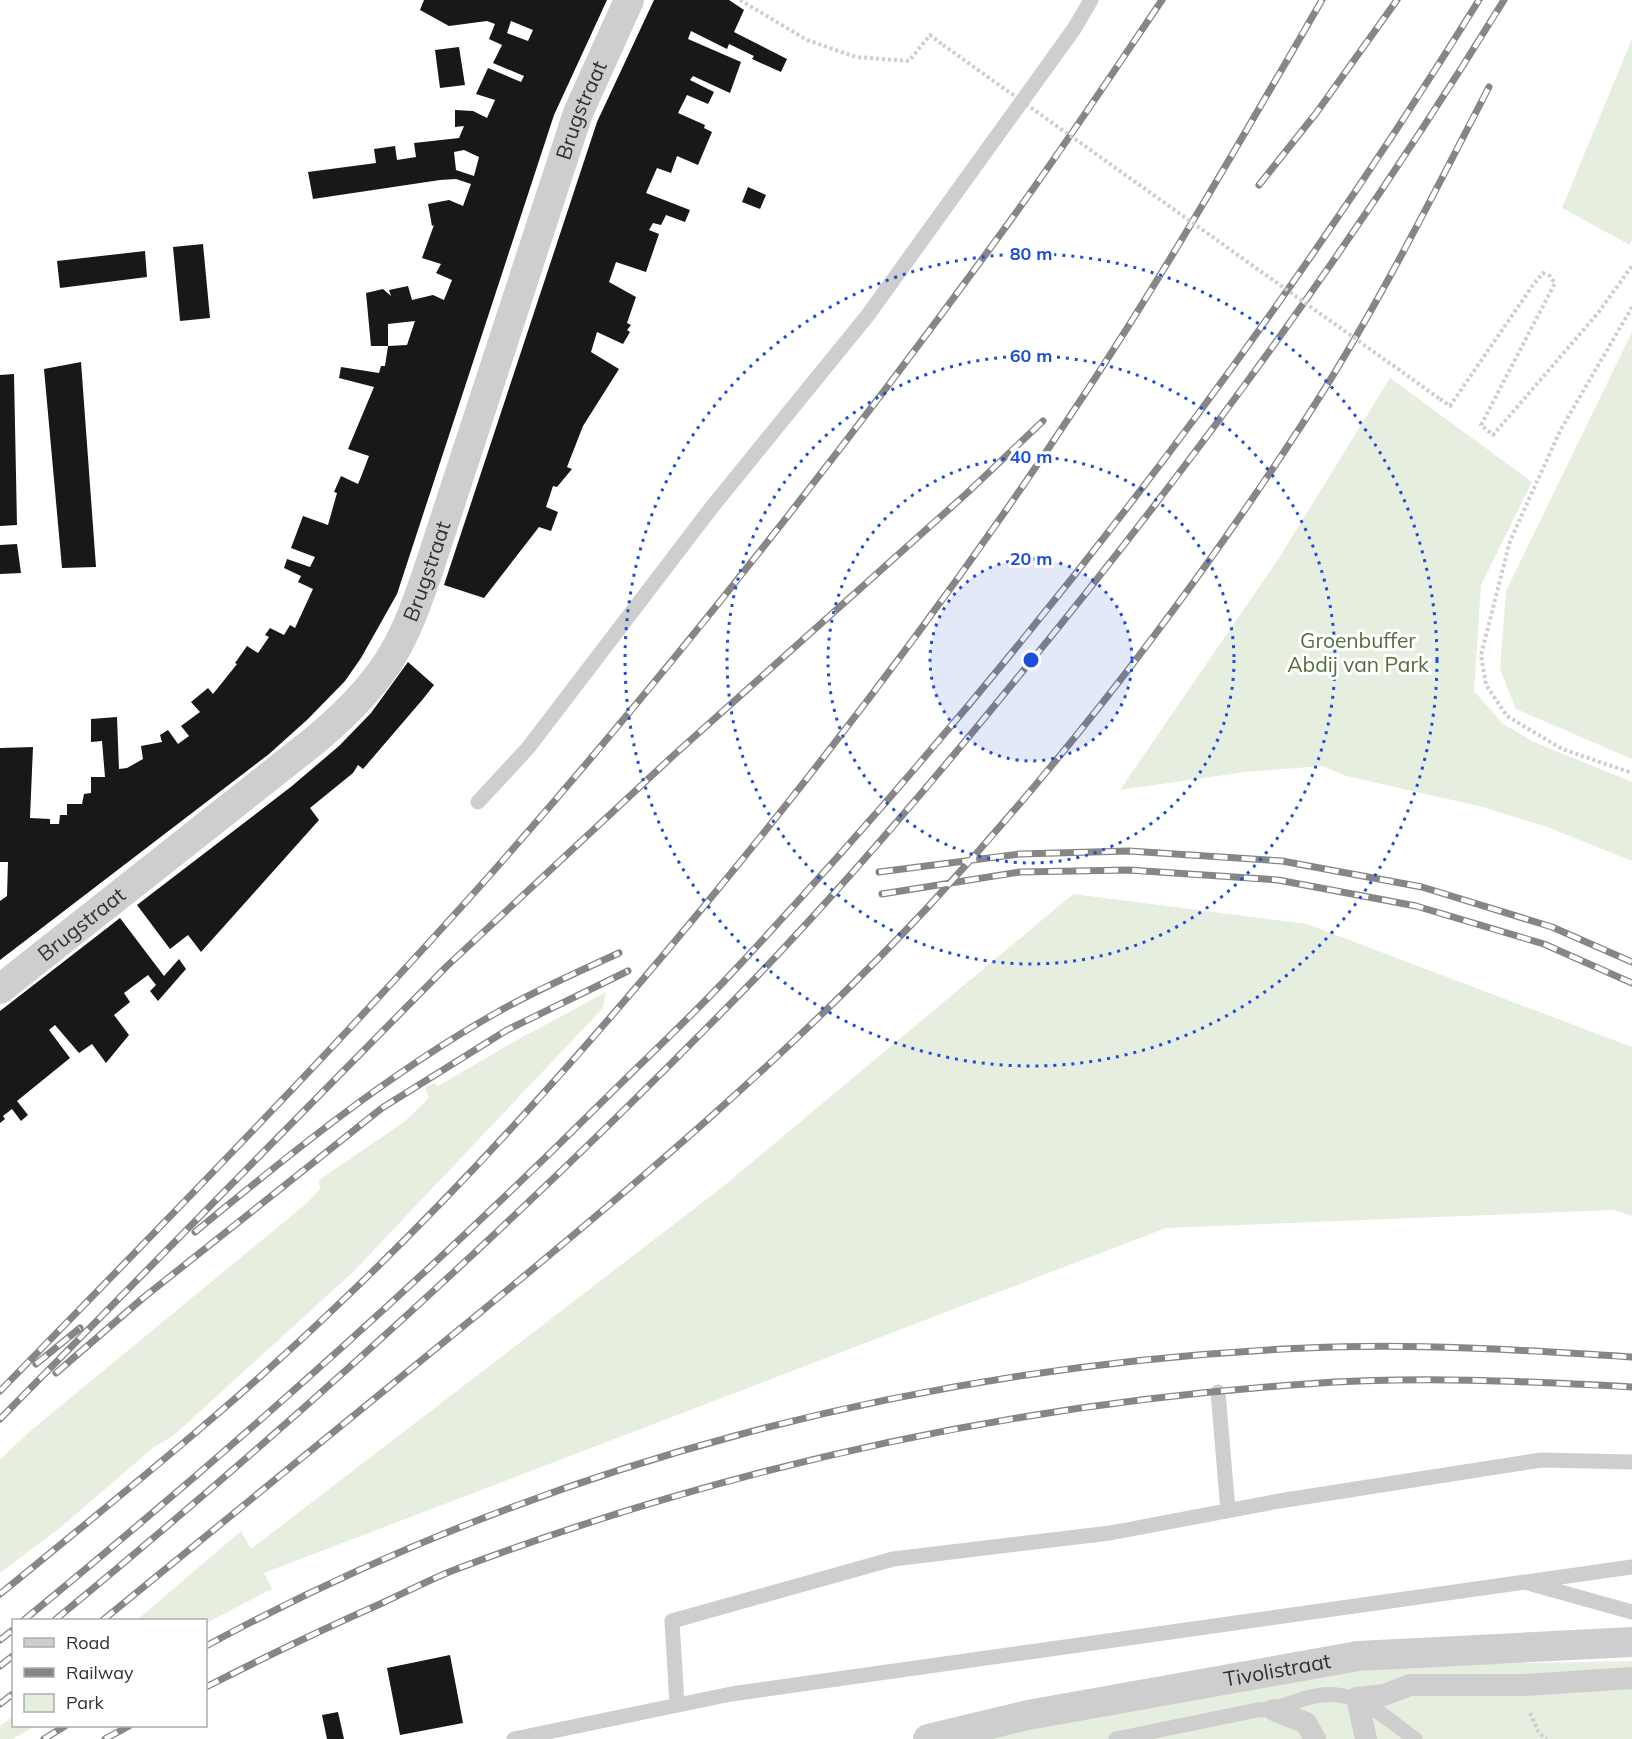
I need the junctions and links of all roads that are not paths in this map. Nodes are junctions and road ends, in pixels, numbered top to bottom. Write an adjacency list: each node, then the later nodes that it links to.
1 (629, 0): 4 (street, Brugstraat)
2 (1091, 0): 3 (lane)
3 (478, 802)
4 (0, 989)
5 (1218, 1392): 7 (lane)
6 (1632, 1462): 7 (lane)
7 (1228, 1511): 14 (lane)
8 (1632, 1567): 9 (lane)
9 (1521, 1581): 10 (lane); 14 (lane)
10 (1632, 1612)
11 (1632, 1642): 17 (street, Tivolistraat)
12 (1632, 1678): 13 (street)
13 (1357, 1698): 15 (lane); 20 (street); 21 (lane)
14 (677, 1705): 16 (lane)
15 (1274, 1710): 18 (lane); 19 (street)
16 (514, 1739)
17 (928, 1739)
18 (1116, 1739)
19 (1315, 1739)
20 (1366, 1739)
21 (1415, 1739)

